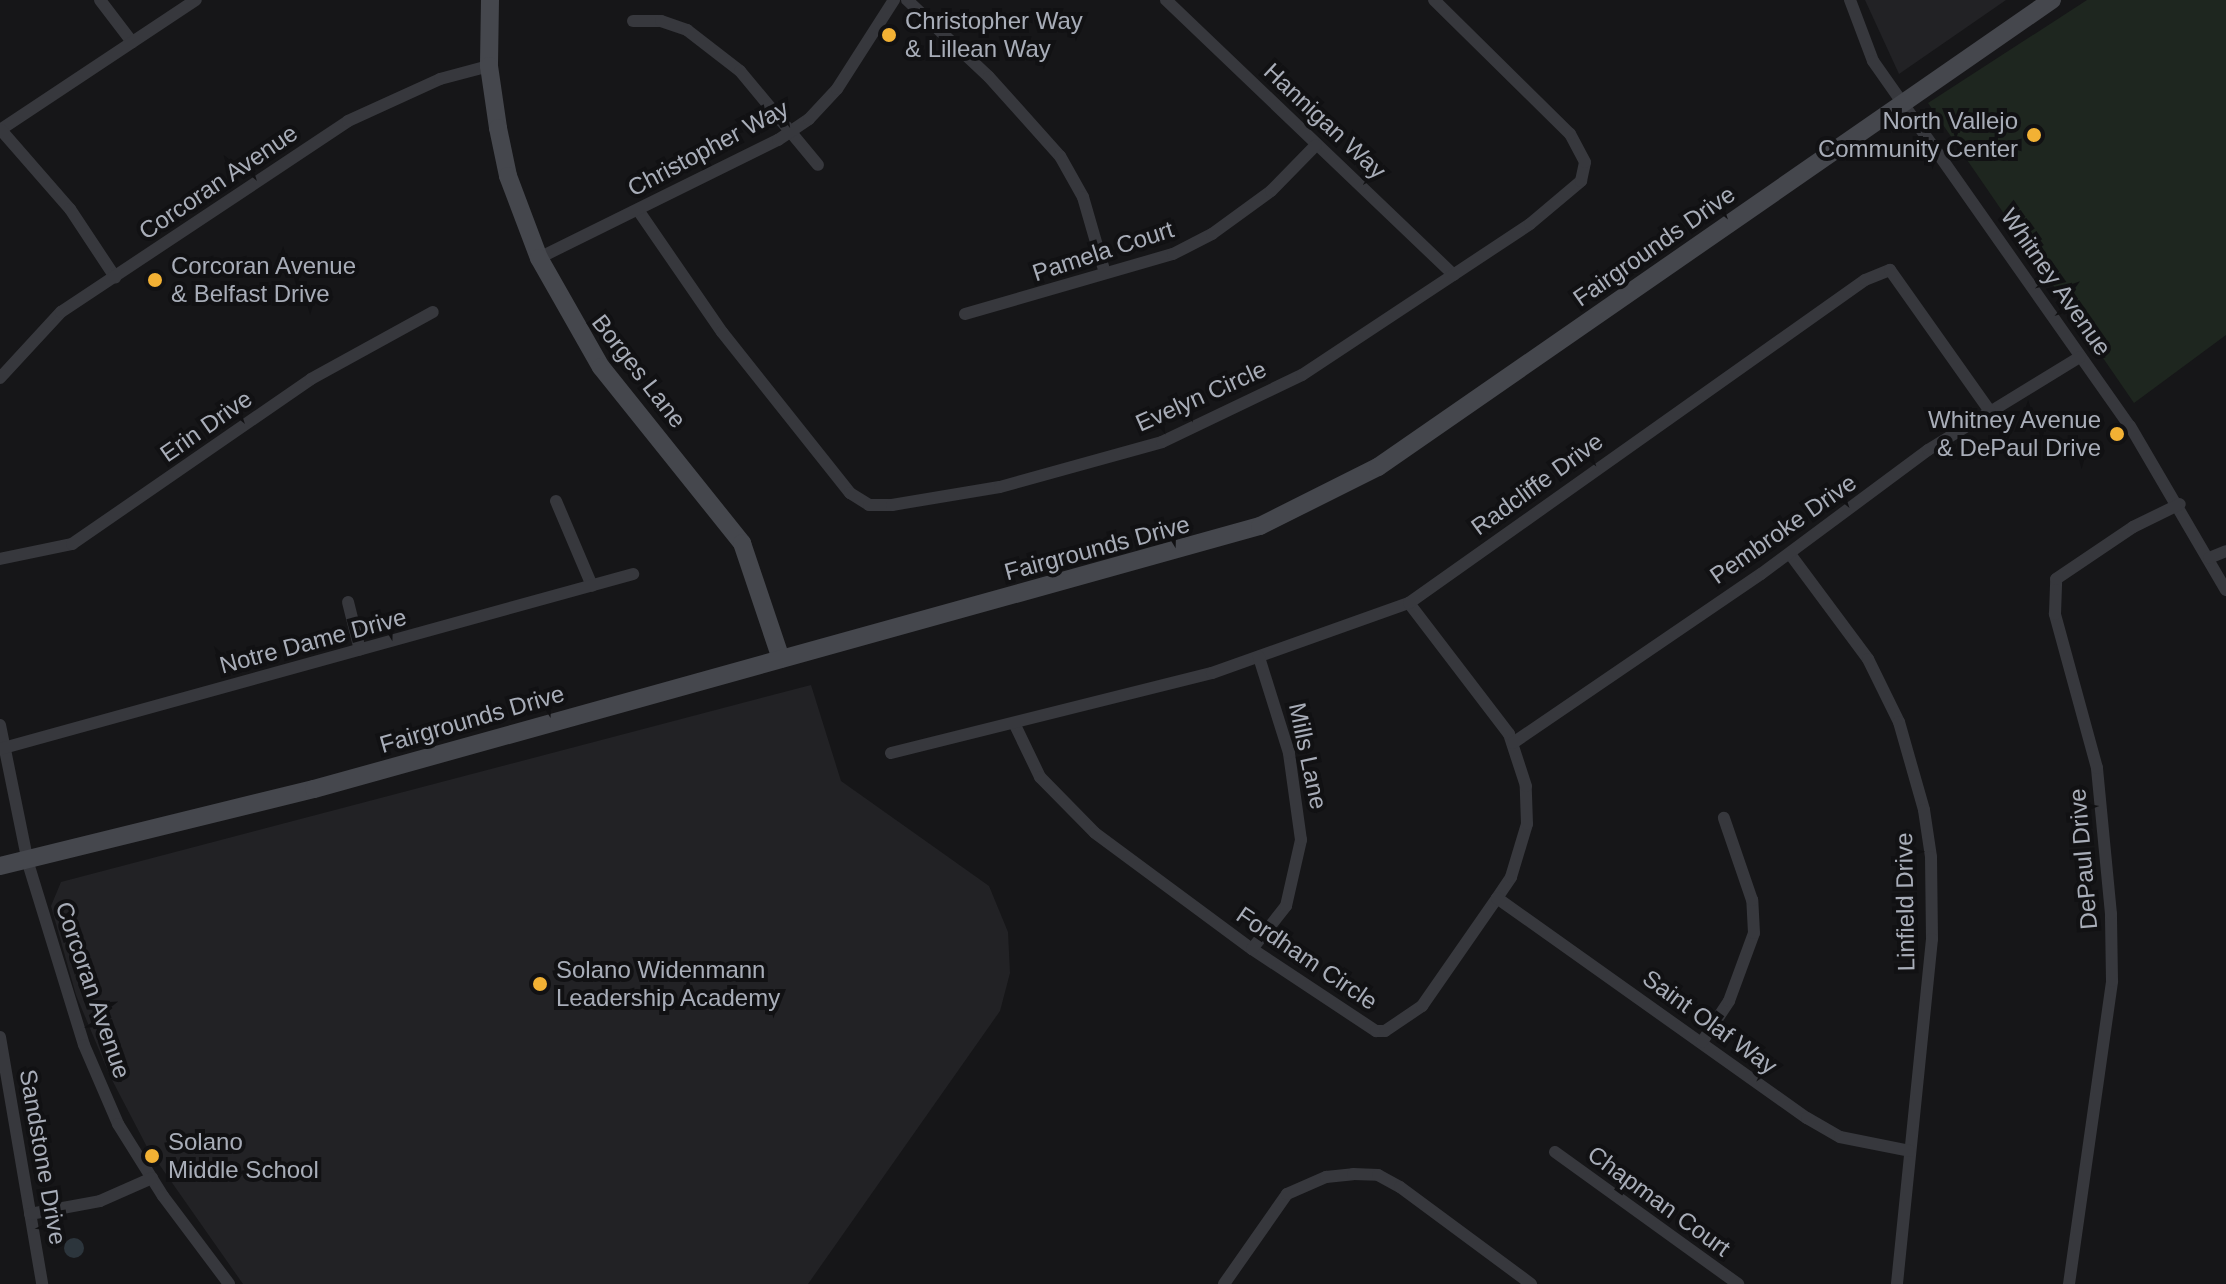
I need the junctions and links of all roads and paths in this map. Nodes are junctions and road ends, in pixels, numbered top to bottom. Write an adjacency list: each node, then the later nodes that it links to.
1 (100, 0): 11 (street)
2 (196, 0): 11 (street)
3 (490, 0): 12 (main road, Borges Lane)
4 (894, 0): 15 (street, Christopher Way)
5 (907, 0): 20 (street)
6 (1166, 0): 16 (street, Hannigan Way)
7 (1434, 0): 21 (street, Evelyn Circle)
8 (1850, 0): 13 (street, Whitney Avenue)
9 (2052, 0): 13 (main road, Fairgrounds Drive)
10 (633, 21): 15 (street)
11 (132, 42): 14 (street)
12 (489, 66): 19 (main road, Borges Lane); 22 (street, Corcoran Avenue)
13 (1903, 101): 25 (street, Whitney Avenue); 41 (main road, Fairgrounds Drive)
14 (0, 130): 22 (street)
15 (789, 132): 17 (street); 18 (street, Christopher Way)
16 (1316, 145): 20 (street, Pamela Court); 21 (street, Hannigan Way)
17 (818, 165)
18 (638, 210): 19 (street, Christopher Way); 21 (street, Evelyn Circle)
19 (539, 258): 41 (main road, Borges Lane)
20 (1105, 273): 24 (street, Pamela Court)
21 (1454, 275)
22 (115, 277): 26 (street, Corcoran Avenue)
23 (433, 312): 33 (street, Erin Drive)
24 (965, 314)
25 (2080, 357): 27 (street, Pembroke Drive); 29 (street, Whitney Avenue)
26 (0, 378)
27 (1990, 411): 31 (street, Pembroke Drive); 38 (street, Radcliffe Drive)
28 (556, 501): 35 (street)
29 (2180, 504): 32 (street, Whitney Avenue); 65 (street, DePaul Drive)
30 (2226, 551): 32 (street)
31 (1790, 554): 44 (street, Pembroke Drive); 55 (street, Linfield Drive)
32 (2209, 558): 36 (street, Whitney Avenue)
33 (0, 559)
34 (633, 574): 35 (street, Notre Dame Drive)
35 (592, 586): 39 (street, Notre Dame Drive)
36 (2226, 590)
37 (348, 602): 39 (street)
38 (1409, 603): 40 (street, Radcliffe Drive); 44 (street, Fordham Circle)
39 (360, 650): 45 (street, Notre Dame Drive)
40 (1259, 657): 43 (street, Radcliffe Drive); 52 (street, Mills Lane)
41 (781, 659): 48 (main road, Fairgrounds Drive)
42 (0, 725): 45 (street, Corcoran Avenue)
43 (1015, 725): 46 (street, Radcliffe Drive); 52 (street, Fordham Circle)
44 (1513, 743): 51 (street, Fordham Circle)
45 (2, 748): 48 (street, Corcoran Avenue)
46 (891, 753)
47 (1724, 818): 54 (street)
48 (28, 863): 49 (main road, Fairgrounds Drive); 50 (main road, Fairgrounds Drive); 57 (street, Corcoran Avenue)
49 (0, 866)
50 (0, 878)
51 (1497, 898): 52 (street, Fordham Circle); 54 (street, Saint Olaf Way)
52 (1252, 949)
53 (0, 1037): 58 (street, Sandstone Drive)
54 (1702, 1042): 55 (street, Saint Olaf Way)
55 (1910, 1151): 64 (street, Linfield Drive)
56 (1555, 1152): 63 (street, Chapman Court)
57 (152, 1178): 58 (street); 60 (street, Corcoran Avenue)
58 (30, 1214): 59 (street, Sandstone Drive)
59 (42, 1284)
60 (229, 1284)
61 (1224, 1284): 62 (street)
62 (1530, 1284)
63 (1738, 1284)
64 (1897, 1284)
65 (2069, 1284)

